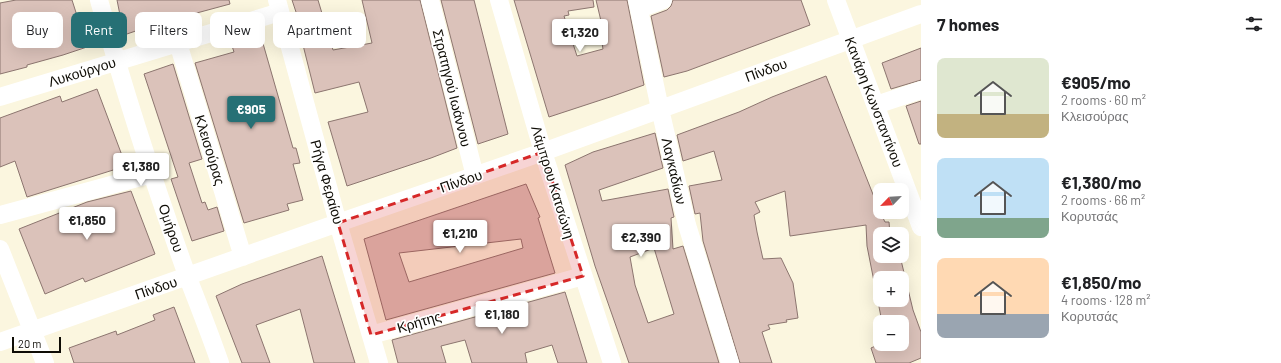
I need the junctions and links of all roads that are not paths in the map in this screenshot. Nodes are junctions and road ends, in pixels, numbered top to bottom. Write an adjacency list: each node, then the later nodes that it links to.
1 (99, 0): 12 (street, Ομήρου)
2 (430, 0): 19 (street, Στρατηγού Ιωάννου)
3 (499, 0): 17 (street, Λάμπρου Κατσώνη)
4 (836, 0): 9 (street, Κανάρη Κωνσταντίνου)
5 (648, 3): 16 (street, Λαγκαδίων)
6 (278, 6): 8 (street, Λυκούργου); 22 (street, Ρήγα Φεραίου)
7 (921, 14): 9 (street, Πίνδου)
8 (202, 34)
9 (851, 40): 15 (street, Κανάρη Κωνσταντίνου); 16 (street, Πίνδου)
10 (161, 48): 12 (street, Λυκούργου)
11 (179, 48): 25 (street, Κλεισούρας)
12 (116, 61): 14 (street, Λυκούργου); 18 (street, Ομήρου)
13 (921, 90): 15 (street)
14 (0, 98)
15 (876, 105): 20 (street, Κανάρη Κωνσταντίνου)
16 (660, 109): 17 (street, Πίνδου); 35 (street, Λαγκαδίων)
17 (543, 152): 19 (street, Πίνδου); 27 (street, Λάμπρου Κατσώνη)
18 (152, 174): 21 (street); 26 (street, Ομήρου)
19 (475, 176): 22 (street, Πίνδου)
20 (915, 194): 23 (street, Κανάρη Κωνσταντίνου)
21 (0, 215)
22 (338, 223): 25 (street, Πίνδου); 29 (street, Ρήγα Φεραίου)
23 (921, 227)
24 (0, 249): 28 (street)
25 (242, 257): 26 (street, Πίνδου)
26 (188, 276): 28 (street, Πίνδου); 32 (street, Ομήρου)
27 (583, 276): 29 (street, Κρήτης); 34 (street, Λάμπρου Κατσώνη)
28 (33, 331): 30 (street, Πίνδου); 31 (street)
29 (371, 335): 33 (street, Ρήγα Φεραίου)
30 (0, 342)
31 (45, 363)
32 (220, 363)
33 (379, 363)
34 (612, 363)
35 (730, 363)

